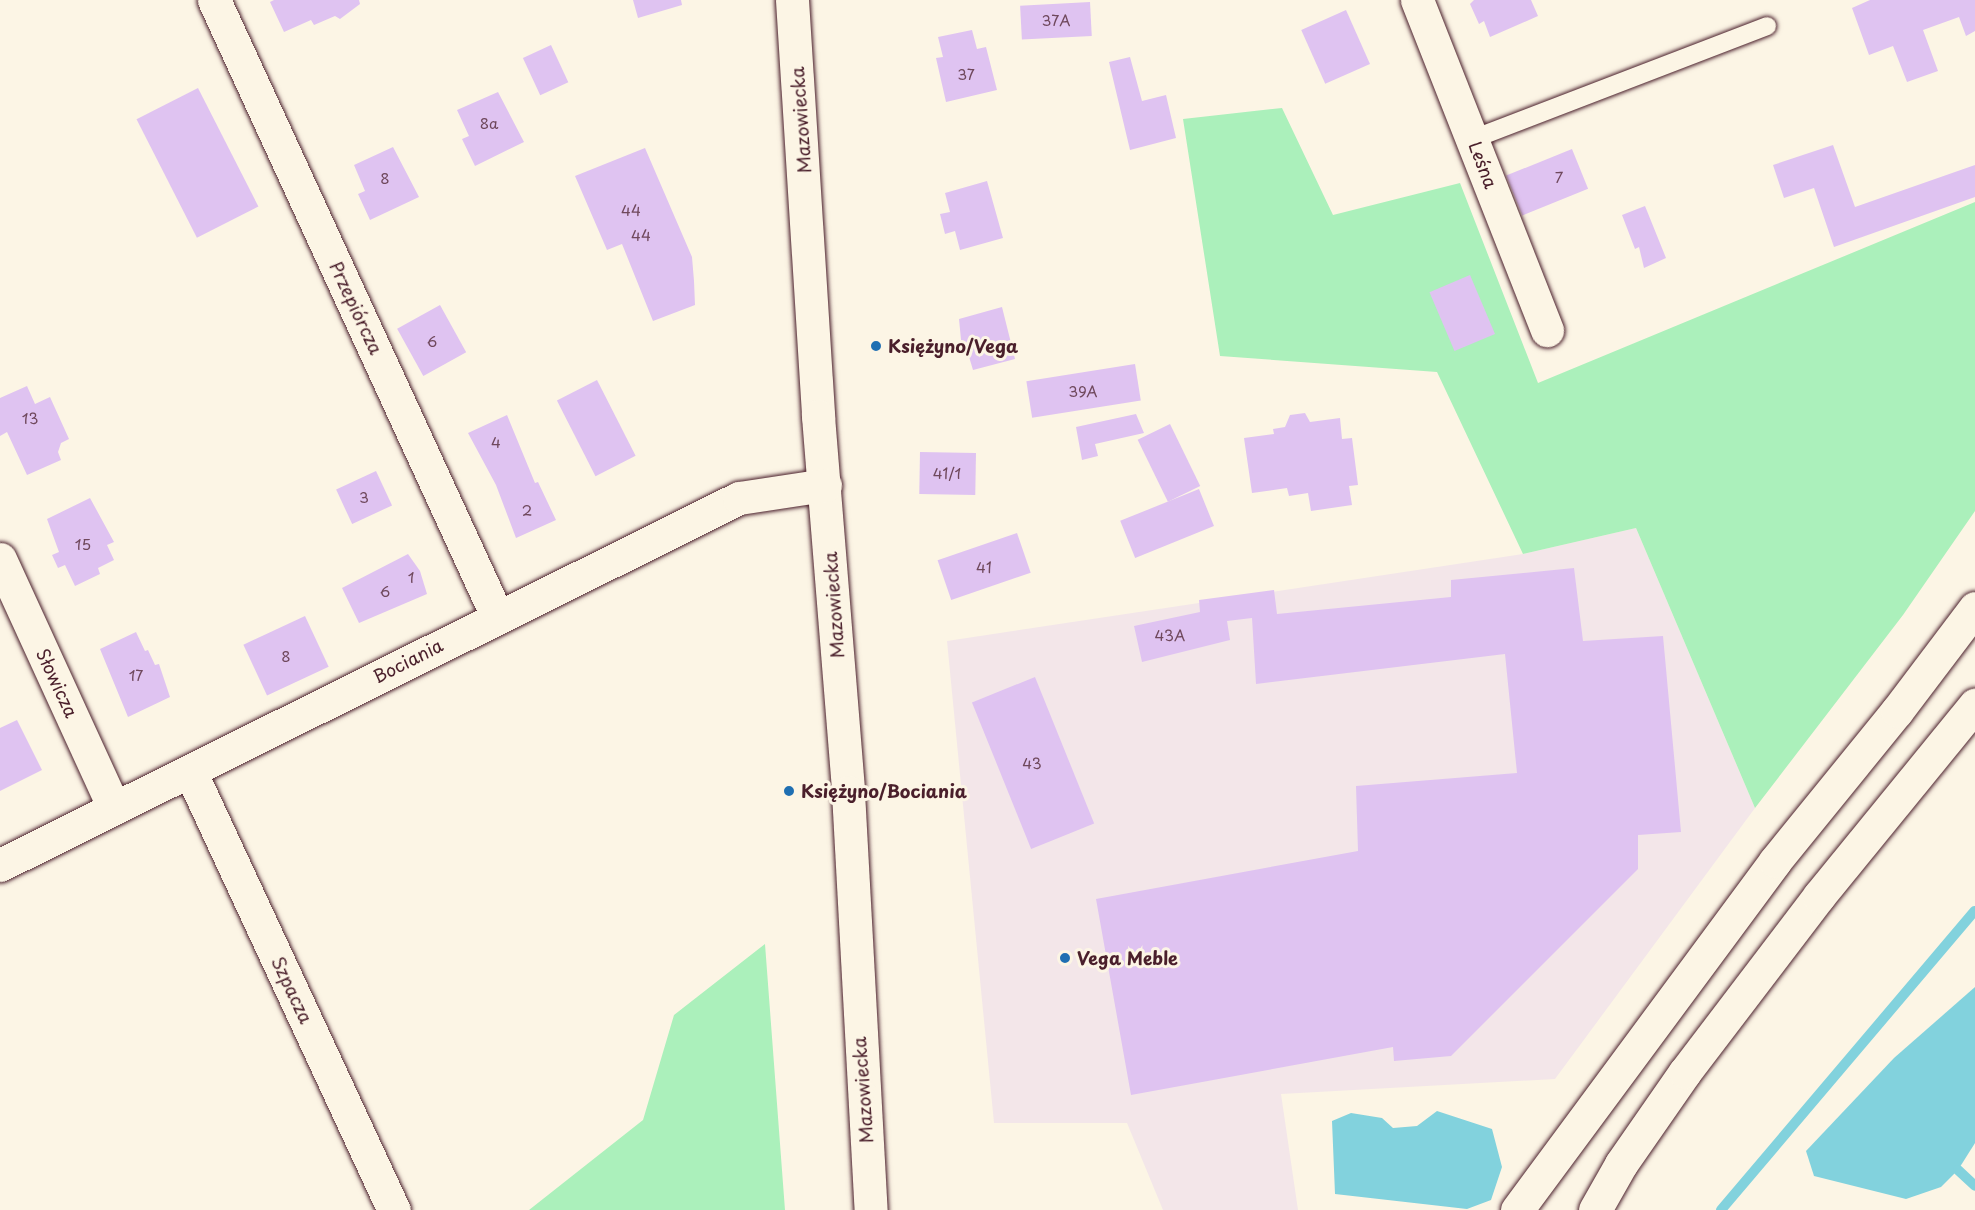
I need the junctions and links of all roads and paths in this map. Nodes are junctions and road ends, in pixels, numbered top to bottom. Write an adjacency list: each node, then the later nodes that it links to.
1 (214, 0): 10 (street, Przepiórcza)
2 (792, 0): 7 (street, Mazowiecka)
3 (1418, 0): 5 (street, Leśna)
4 (1767, 26): 5 (lane)
5 (1473, 139): 6 (street, Leśna)
6 (1547, 330)
7 (825, 484): 10 (street, Bociania); 16 (street, Mazowiecka)
8 (0, 559): 13 (street, Słowicza)
9 (1975, 608): 17 (street)
10 (497, 616): 12 (street, Bociania)
11 (1975, 705): 18 (street)
12 (190, 771): 13 (street, Bociania); 15 (street, Szpacza)
13 (114, 807): 14 (street, Bociania)
14 (0, 865)
15 (394, 1210)
16 (871, 1210)
17 (1517, 1210)
18 (1595, 1210)

